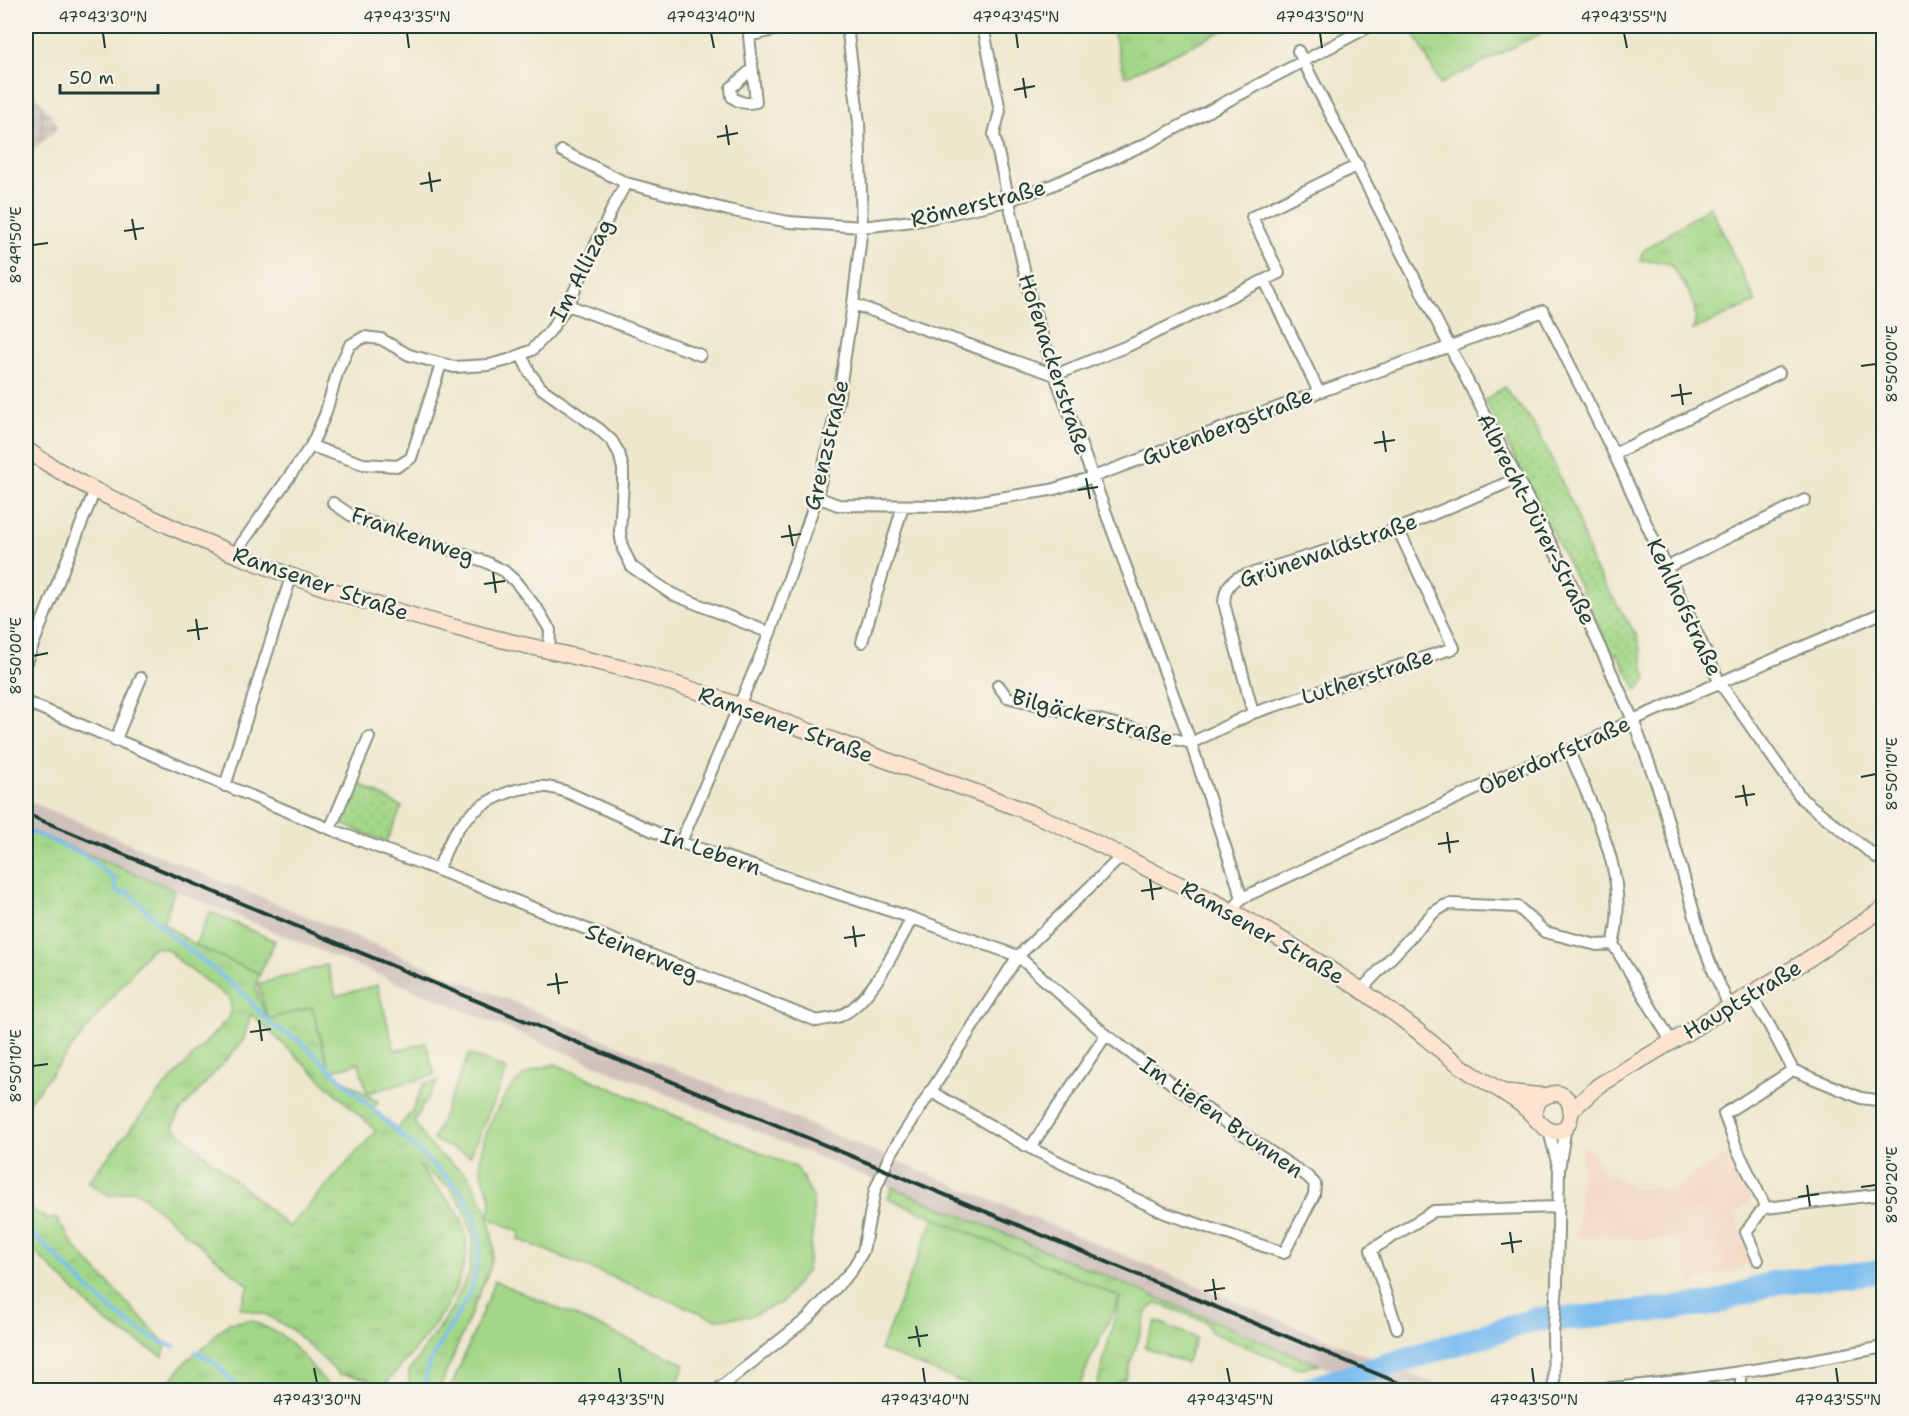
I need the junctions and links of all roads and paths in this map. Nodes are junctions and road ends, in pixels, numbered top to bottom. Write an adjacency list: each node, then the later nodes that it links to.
1 (790, 26): 7 (street)
2 (847, 26): 12 (street, Grenzstraße)
3 (983, 26): 11 (street, Hofenackerstraße)
4 (1370, 26): 6 (street, Römerstraße)
5 (1298, 51): 6 (street, Albrecht-Dürer-Straße)
6 (1304, 62): 9 (street, Albrecht-Dürer-Straße); 11 (street, Römerstraße)
7 (752, 69)
8 (562, 151): 10 (street, Römerstraße)
9 (1358, 165): 13 (street); 17 (street, Albrecht-Dürer-Straße)
10 (626, 183): 12 (street, Römerstraße); 15 (street, Im Allizag)
11 (1007, 201): 12 (street, Römerstraße); 22 (street, Hofenackerstraße)
12 (862, 227): 14 (street, Grenzstraße)
13 (1265, 281): 22 (street); 23 (street)
14 (853, 304): 22 (street); 30 (street, Grenzstraße)
15 (568, 305): 18 (street, Im Allizag); 19 (street)
16 (1543, 311): 17 (street, Gutenbergstraße); 26 (street, Kehlhofstraße)
17 (1450, 346): 23 (street, Gutenbergstraße); 28 (street, Albrecht-Dürer-Straße)
18 (521, 355): 20 (street, Im Allizag); 39 (street)
19 (700, 355)
20 (441, 364): 24 (street); 24 (street, Im Allizag)
21 (1779, 373): 26 (street)
22 (1055, 375): 27 (street, Hofenackerstraße)
23 (1319, 392): 27 (street, Gutenbergstraße)
24 (312, 446): 35 (street, Im Allizag)
25 (26, 449): 29 (main road, Ramsener Straße)
26 (1614, 454): 36 (street, Kehlhofstraße)
27 (1093, 477): 33 (street, Gutenbergstraße); 52 (street, Hofenackerstraße)
28 (1516, 478): 34 (street, Grünewaldstraße); 49 (street, Albrecht-Dürer-Straße)
29 (95, 490): 35 (main road, Ramsener Straße); 42 (street)
30 (817, 497): 33 (street, Gutenbergstraße); 39 (street, Grenzstraße)
31 (1805, 500): 36 (street)
32 (333, 502): 41 (street, Frankenweg)
33 (903, 506): 40 (street)
34 (1398, 529): 48 (street, Grünewaldstraße); 48 (street, Lutherstraße)
35 (236, 555): 37 (main road, Ramsener Straße)
36 (1666, 567): 44 (street, Kehlhofstraße)
37 (291, 577): 41 (main road, Ramsener Straße); 54 (street)
38 (1884, 612): 44 (street, Oberdorfstraße)
39 (770, 633): 47 (street, Grenzstraße)
40 (862, 642)
41 (549, 651): 47 (main road, Ramsener Straße)
42 (26, 662)
43 (141, 678): 51 (street)
44 (1720, 683): 49 (street, Oberdorfstraße); 58 (street, Kehlhofstraße)
45 (998, 685): 52 (street, Bilgäckerstraße)
46 (26, 702): 51 (street, Steinerweg)
47 (740, 706): 56 (street, Grenzstraße); 57 (main road, Ramsener Straße)
48 (1253, 713): 52 (street, Lutherstraße)
49 (1633, 720): 53 (street, Oberdorfstraße); 67 (street, Albrecht-Dürer-Straße)
50 (369, 737): 55 (street)
51 (116, 741): 54 (street, Steinerweg)
52 (1191, 743): 60 (street, Hofenackerstraße)
53 (1569, 751): 60 (street, Oberdorfstraße); 63 (street)
54 (225, 786): 55 (street, Steinerweg)
55 (330, 829): 59 (street, Steinerweg)
56 (681, 842): 59 (street, In Lebern); 62 (street, In Lebern)
57 (1123, 855): 60 (main road, Ramsener Straße); 64 (street)
58 (1884, 862)
59 (438, 870): 62 (street, Steinerweg)
60 (1237, 905): 65 (main road, Ramsener Straße)
61 (1884, 908): 66 (main road, Hauptstraße)
62 (912, 918): 64 (street, In Lebern)
63 (1613, 944): 65 (street); 69 (street)
64 (1018, 957): 68 (street, Im tiefen Brunnen); 72 (street)
65 (1362, 989): 73 (main road, Ramsener Straße)
66 (1749, 993): 67 (main road, Hauptstraße); 70 (street)
67 (1729, 1006): 69 (main road, Hauptstraße)
68 (1106, 1035): 81 (street); 81 (street, Im tiefen Brunnen)
69 (1671, 1041): 71 (main road, Hauptstraße)
70 (1793, 1070): 76 (street); 84 (street)
71 (1598, 1086): 75 (main road); 77 (main road)
72 (930, 1091): 81 (street, Im tiefen Brunnen); 90 (street)
73 (1504, 1092): 74 (main road, Ramsener Straße); 78 (main road, Ramsener Straße)
74 (1544, 1096): 75 (main road); 78 (main road)
75 (1562, 1096): 77 (main road)
76 (1884, 1101)
77 (1572, 1110): 79 (main road)
78 (1535, 1118): 80 (main road)
79 (1566, 1126): 80 (main road); 82 (street)
80 (1549, 1131): 82 (street)
81 (1030, 1148)
82 (1559, 1169): 85 (street)
83 (1884, 1194): 84 (street)
84 (1765, 1206): 86 (street)
85 (1558, 1207): 87 (street); 91 (street)
86 (1758, 1260)
87 (1397, 1328)
88 (1884, 1347): 89 (street)
89 (1741, 1373): 92 (street); 93 (street)
90 (717, 1390)
91 (1554, 1390)
92 (1591, 1390)
93 (1741, 1390)

